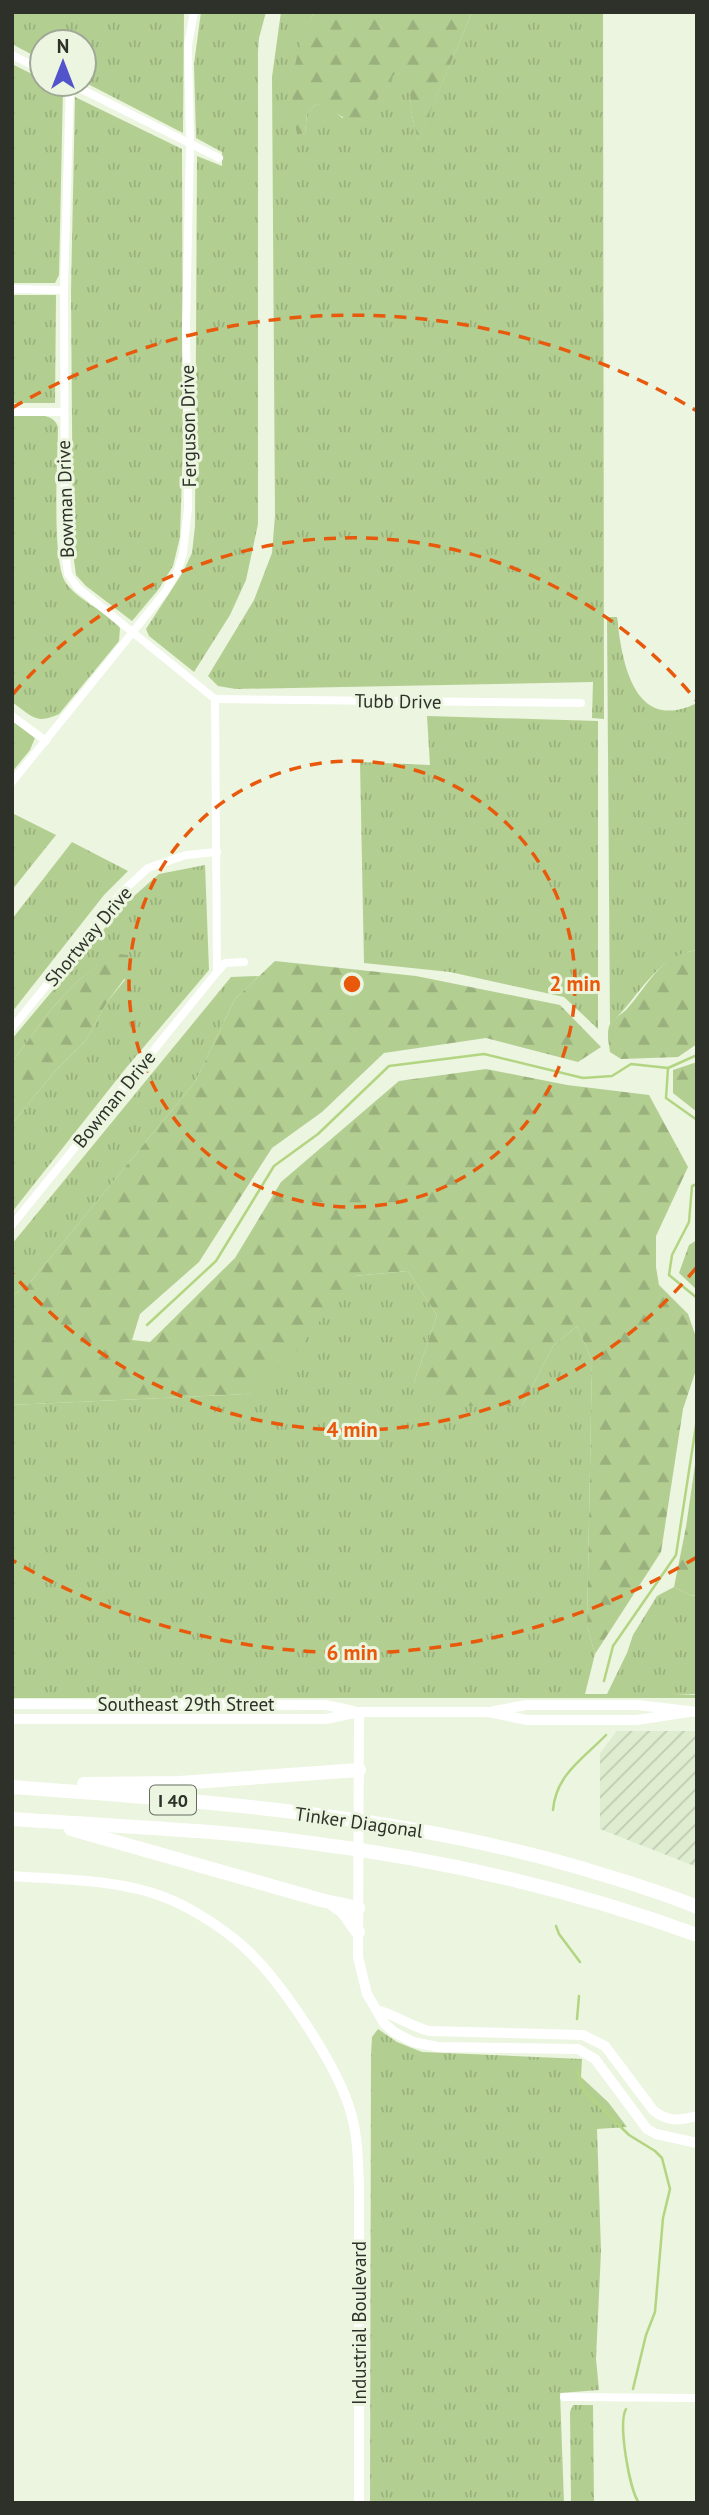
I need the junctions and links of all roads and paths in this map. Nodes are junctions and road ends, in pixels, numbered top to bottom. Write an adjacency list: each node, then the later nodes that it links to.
1 (194, 12): 6 (street, Ferguson Drive)
2 (12, 55): 3 (street)
3 (28, 63)
4 (70, 98): 9 (street, Bowman Drive)
5 (98, 98): 6 (street)
6 (190, 144): 7 (street); 12 (street, Ferguson Drive)
7 (219, 158)
8 (12, 289): 9 (street)
9 (64, 290): 11 (street, Bowman Drive)
10 (12, 412): 11 (street)
11 (62, 412): 12 (street, Bowman Drive)
12 (133, 631): 13 (street, Bowman Drive); 16 (street, Ferguson Drive)
13 (215, 699): 14 (street, Tubb Drive); 18 (street)
14 (582, 703)
15 (12, 716): 16 (street)
16 (46, 741): 17 (street, Ferguson Drive)
17 (12, 782)
18 (217, 852): 20 (street); 21 (street, Shortway Drive)
19 (244, 962): 20 (street)
20 (217, 972): 22 (street, Bowman Drive)
21 (12, 1028)
22 (12, 1225)
23 (12, 1704): 24 (main road, Southeast 29th Street)
24 (359, 1712): 25 (main road, Southeast 29th Street); 26 (main road, Southeast 29th Street); 27 (main road)
25 (693, 1712)
26 (12, 1719)
27 (359, 1770): 28 (highway); 34 (main road)
28 (12, 1787): 33 (highway, Tinker Diagonal / I 40)
29 (12, 1819): 30 (highway, Tinker Diagonal / I 40)
30 (46, 1821): 32 (highway); 36 (highway, Tinker Diagonal / I 40)
31 (12, 1876): 44 (main road, Industrial Boulevard)
32 (332, 1903): 34 (highway); 35 (highway)
33 (697, 1906)
34 (358, 1908): 35 (main road)
35 (358, 1933): 37 (main road)
36 (697, 1936)
37 (377, 2010): 38 (main road); 39 (main road)
38 (503, 2033): 39 (main road); 40 (main road)
39 (503, 2048): 41 (main road)
40 (697, 2116)
41 (697, 2143)
42 (564, 2397): 43 (street)
43 (697, 2398)
44 (359, 2503)

